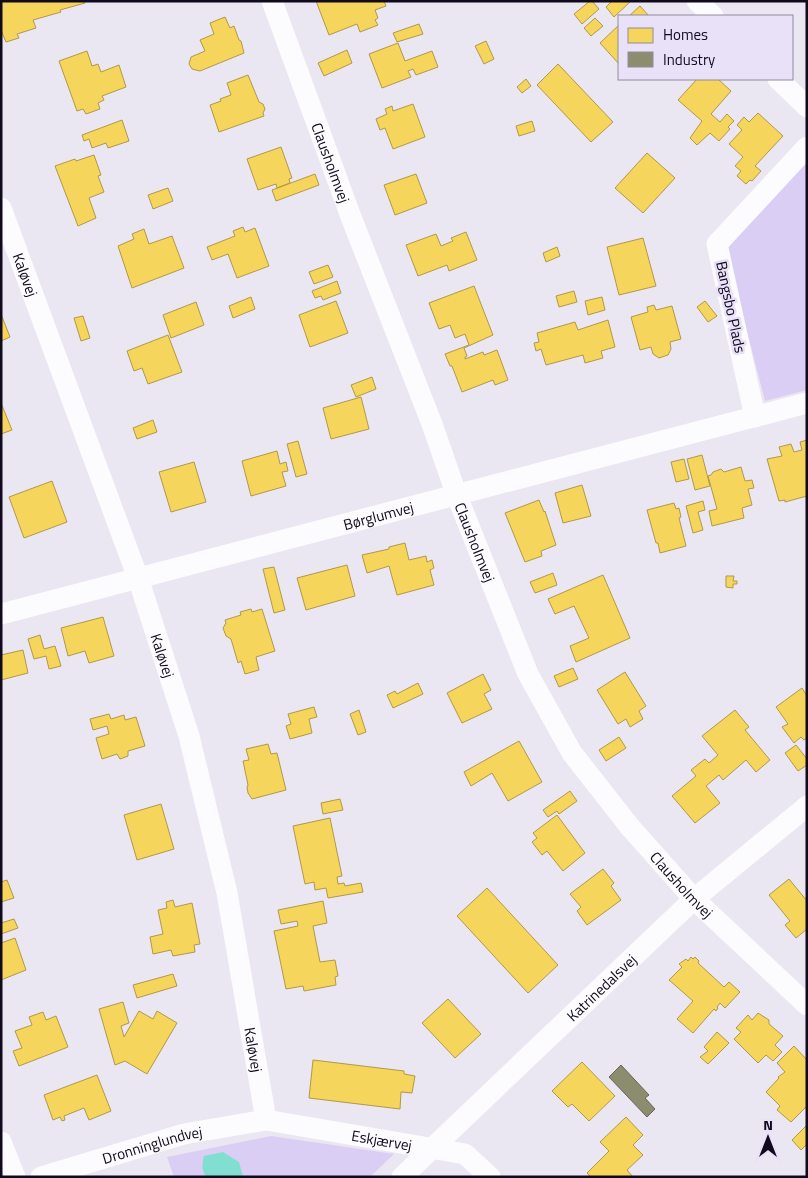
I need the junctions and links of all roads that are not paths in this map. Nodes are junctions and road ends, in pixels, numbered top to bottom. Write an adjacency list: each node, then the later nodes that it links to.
1 (272, 1): 10 (street, Clausholmvej)
2 (697, 1): 3 (street)
3 (712, 15)
4 (779, 80): 5 (street)
5 (807, 106)
6 (807, 147): 9 (street, Bangsbo Plads)
7 (1, 208): 11 (street, Kaløvej)
8 (807, 403): 9 (street)
9 (755, 417): 10 (street, Børglumvej)
10 (457, 496): 11 (street, Børglumvej); 14 (street, Clausholmvej)
11 (138, 578): 12 (street, Børglumvej); 16 (street, Kaløvej)
12 (1, 614)
13 (807, 806): 14 (street, Katrinedalsvej)
14 (694, 899): 15 (street, Clausholmvej); 18 (street, Katrinedalsvej)
15 (807, 1005)
16 (266, 1120): 18 (street, Eskjærvej); 20 (street, Dronninglundvej)
17 (1, 1142): 19 (street)
18 (431, 1149): 21 (street, Katrinedalsvej); 22 (street, Eskjærvej)
19 (15, 1177)
20 (41, 1177)
21 (402, 1177)
22 (490, 1177)

